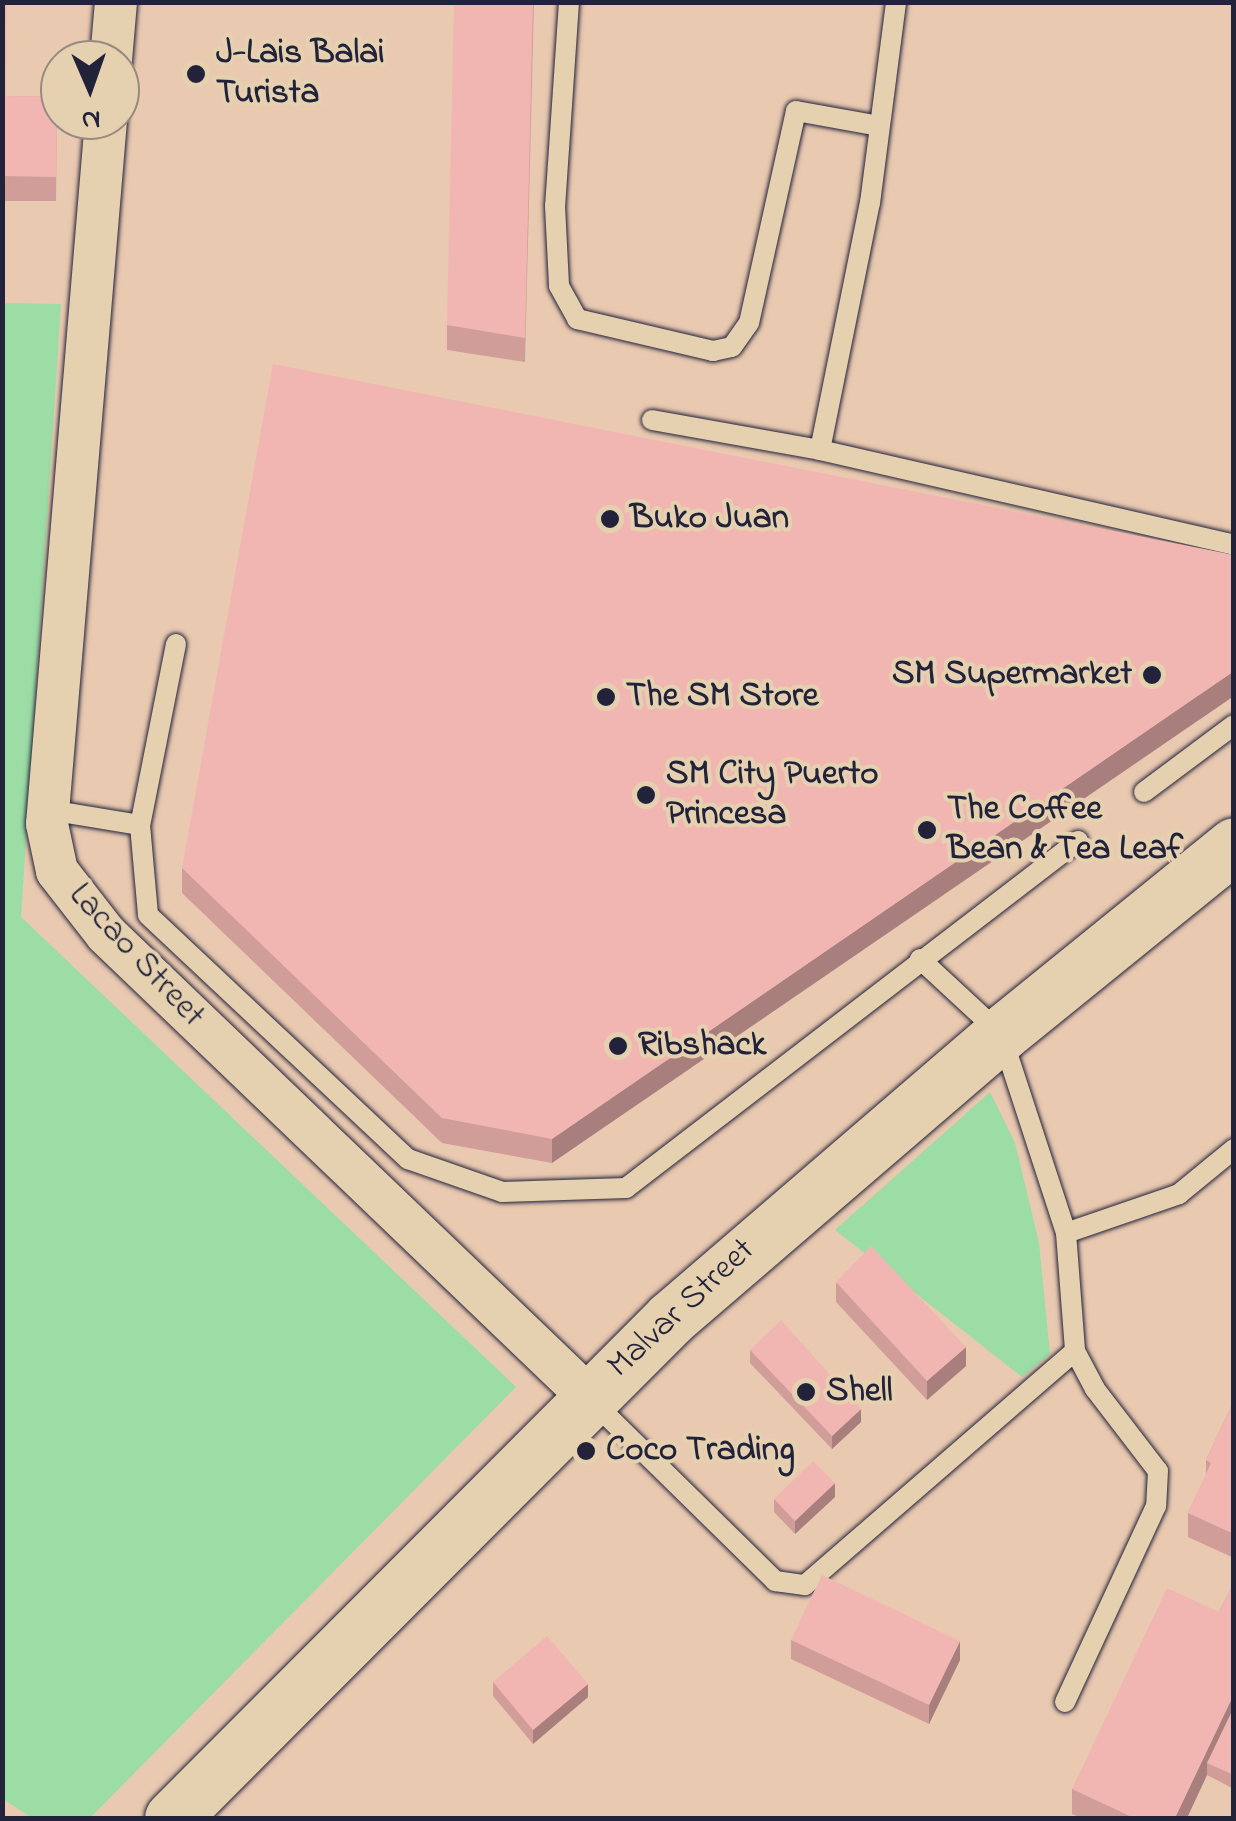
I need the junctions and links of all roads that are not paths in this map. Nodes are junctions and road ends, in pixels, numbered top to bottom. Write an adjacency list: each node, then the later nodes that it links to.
1 (116, 2): 4 (street)
2 (569, 2): 5 (lane)
3 (896, 2): 5 (lane)
4 (113, 40)
5 (879, 126): 8 (lane)
6 (104, 140): 13 (street, Lacao Street)
7 (652, 420): 8 (lane)
8 (820, 450): 9 (lane)
9 (1234, 545)
10 (176, 644): 14 (lane)
11 (1234, 726): 12 (lane)
12 (1144, 792)
13 (49, 810): 14 (lane); 22 (street, Lacao Street)
14 (140, 825): 17 (lane)
15 (1078, 841): 17 (lane)
16 (1234, 845): 18 (main road, Malvar Street)
17 (920, 959): 18 (lane)
18 (1000, 1034): 20 (lane); 22 (main road, Malvar Street)
19 (1234, 1149): 20 (lane)
20 (1066, 1232): 21 (lane)
21 (1075, 1351): 22 (lane); 23 (lane)
22 (588, 1396): 24 (main road, Malvar Street)
23 (1064, 1702)
24 (172, 1818)

